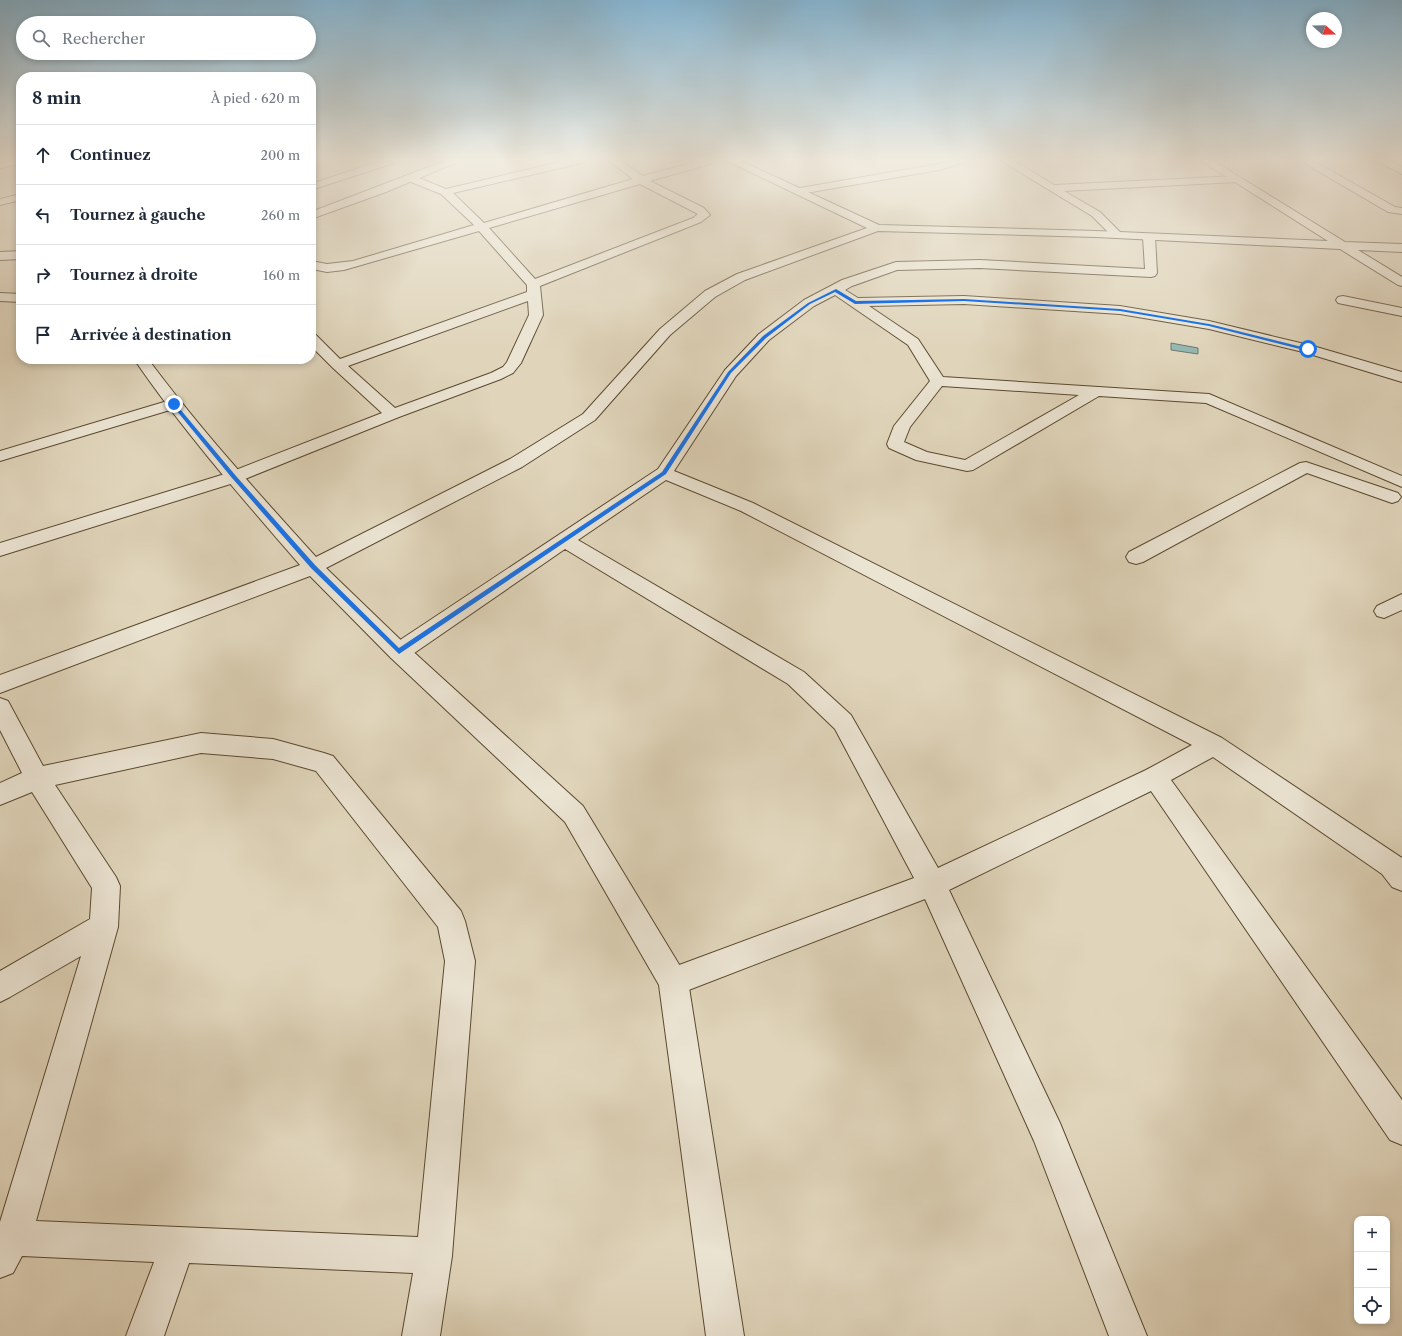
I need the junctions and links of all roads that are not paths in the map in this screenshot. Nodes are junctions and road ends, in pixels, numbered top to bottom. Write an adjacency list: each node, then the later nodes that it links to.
1 (478, 222): 7 (street)
2 (495, 222): 7 (street)
3 (691, 222): 17 (street)
4 (865, 222): 8 (street)
5 (1104, 222): 9 (street)
6 (1304, 222): 11 (street)
7 (482, 226): 15 (street); 17 (street)
8 (877, 228): 9 (street); 40 (street)
9 (1117, 235): 10 (street)
10 (1149, 237): 11 (street); 18 (street)
11 (1341, 246): 12 (street); 16 (street)
12 (1402, 248)
13 (16, 255): 14 (street)
14 (0, 256)
15 (316, 268)
16 (1402, 282)
17 (534, 289): 26 (street); 31 (street)
18 (836, 290): 22 (street); 33 (street)
19 (0, 297): 20 (street)
20 (16, 298)
21 (1343, 300): 23 (street)
22 (855, 302): 27 (street); 28 (street)
23 (1402, 312)
24 (316, 343): 26 (street)
25 (145, 364): 30 (street)
26 (338, 365): 31 (street)
27 (1402, 377)
28 (938, 381): 29 (street); 29 (street)
29 (1097, 391): 35 (street)
30 (174, 404): 32 (street); 34 (street)
31 (393, 414): 34 (street)
32 (0, 456)
33 (664, 473): 37 (street); 46 (street)
34 (234, 477): 38 (street); 40 (street)
35 (1402, 482)
36 (1399, 498): 39 (street)
37 (564, 540): 43 (street); 51 (street)
38 (0, 550)
39 (1136, 557)
40 (313, 567): 43 (street); 44 (street)
41 (1402, 601): 42 (street)
42 (1384, 612)
43 (399, 652): 53 (street)
44 (0, 684)
45 (0, 707): 48 (street)
46 (1214, 745): 47 (street); 50 (street)
47 (1155, 777): 51 (street); 55 (street)
48 (37, 778): 49 (street); 52 (street); 58 (street)
49 (0, 794)
50 (1402, 878)
51 (932, 884): 53 (street); 62 (street)
52 (104, 927): 54 (street); 57 (street)
53 (674, 981): 61 (street)
54 (0, 987)
55 (1402, 1128)
56 (178, 1245): 57 (street); 58 (street); 59 (street)
57 (6, 1249)
58 (434, 1256): 60 (street)
59 (145, 1336)
60 (420, 1336)
61 (725, 1336)
62 (1128, 1336)

